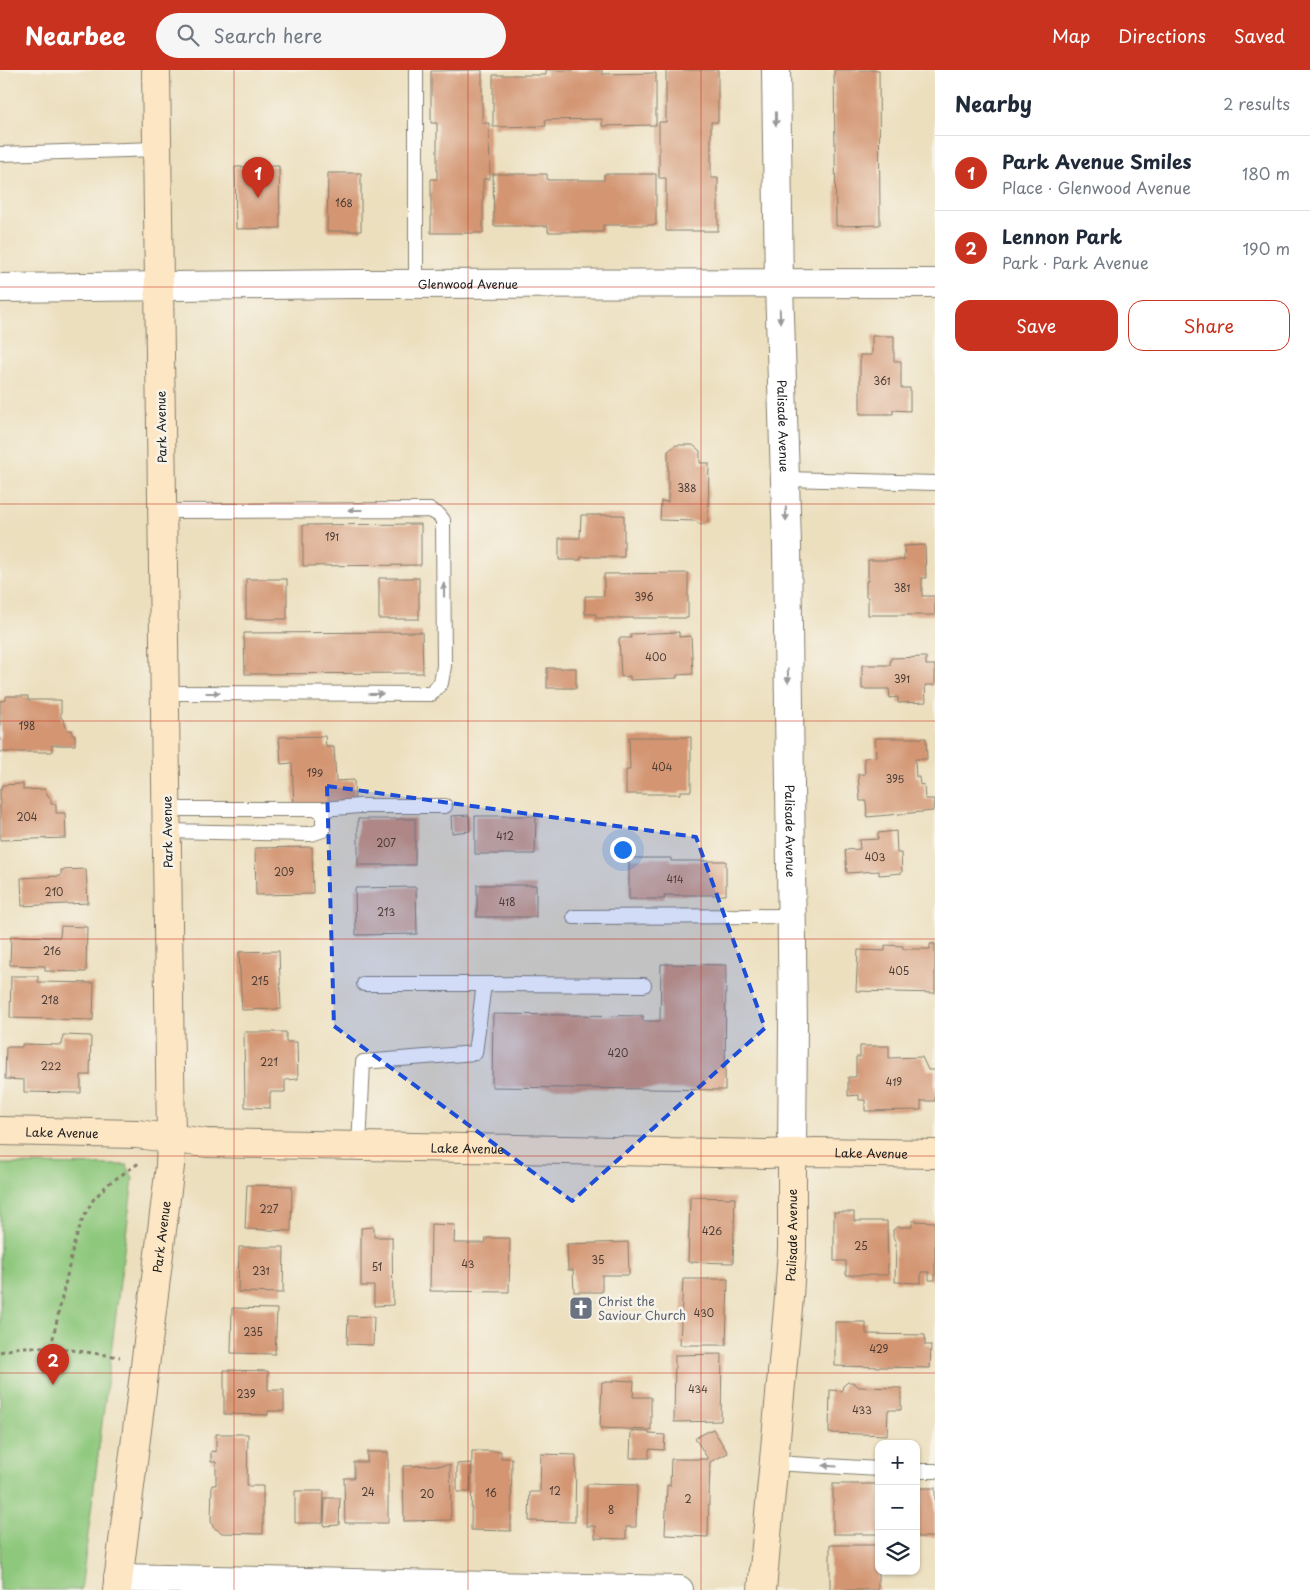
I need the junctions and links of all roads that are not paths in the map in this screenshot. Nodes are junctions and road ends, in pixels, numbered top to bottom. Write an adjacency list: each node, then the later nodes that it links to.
1 (156, 70): 4 (street, Park Avenue)
2 (416, 70): 7 (lane)
3 (776, 70): 8 (street, Palisade Avenue, one-way to 8)
4 (157, 149): 5 (lane); 9 (street, Park Avenue)
5 (0, 154)
6 (935, 283): 8 (street, Glenwood Avenue)
7 (416, 284): 8 (street, Glenwood Avenue); 9 (street, Glenwood Avenue)
8 (779, 284): 11 (street, Palisade Avenue, one-way to 11)
9 (159, 286): 10 (street, Glenwood Avenue); 13 (street, Park Avenue)
10 (0, 288)
11 (786, 479): 12 (lane); 18 (street, Palisade Avenue, one-way to 18)
12 (935, 483)
13 (162, 511): 14 (street, Park Avenue); 14 (lane, one-way to 13)
14 (165, 693): 17 (street, Park Avenue)
15 (445, 806): 16 (lane)
16 (323, 809): 17 (lane); 17 (lane)
17 (166, 820): 24 (street, Park Avenue)
18 (792, 916): 19 (lane); 26 (street, Palisade Avenue)
19 (574, 917)
20 (364, 984): 21 (lane)
21 (484, 984): 22 (lane); 25 (lane)
22 (644, 985)
23 (0, 1131): 24 (street, Lake Avenue)
24 (171, 1138): 25 (street, Lake Avenue); 32 (street, Park Avenue)
25 (359, 1147): 26 (street, Lake Avenue)
26 (792, 1153): 27 (street, Lake Avenue); 28 (street, Palisade Avenue)
27 (935, 1154)
28 (774, 1463): 29 (lane, one-way to 28); 34 (street, Palisade Avenue)
29 (875, 1469)
30 (920, 1470): 31 (lane)
31 (935, 1472)
32 (118, 1584): 33 (street)
33 (679, 1590)
34 (762, 1590)

